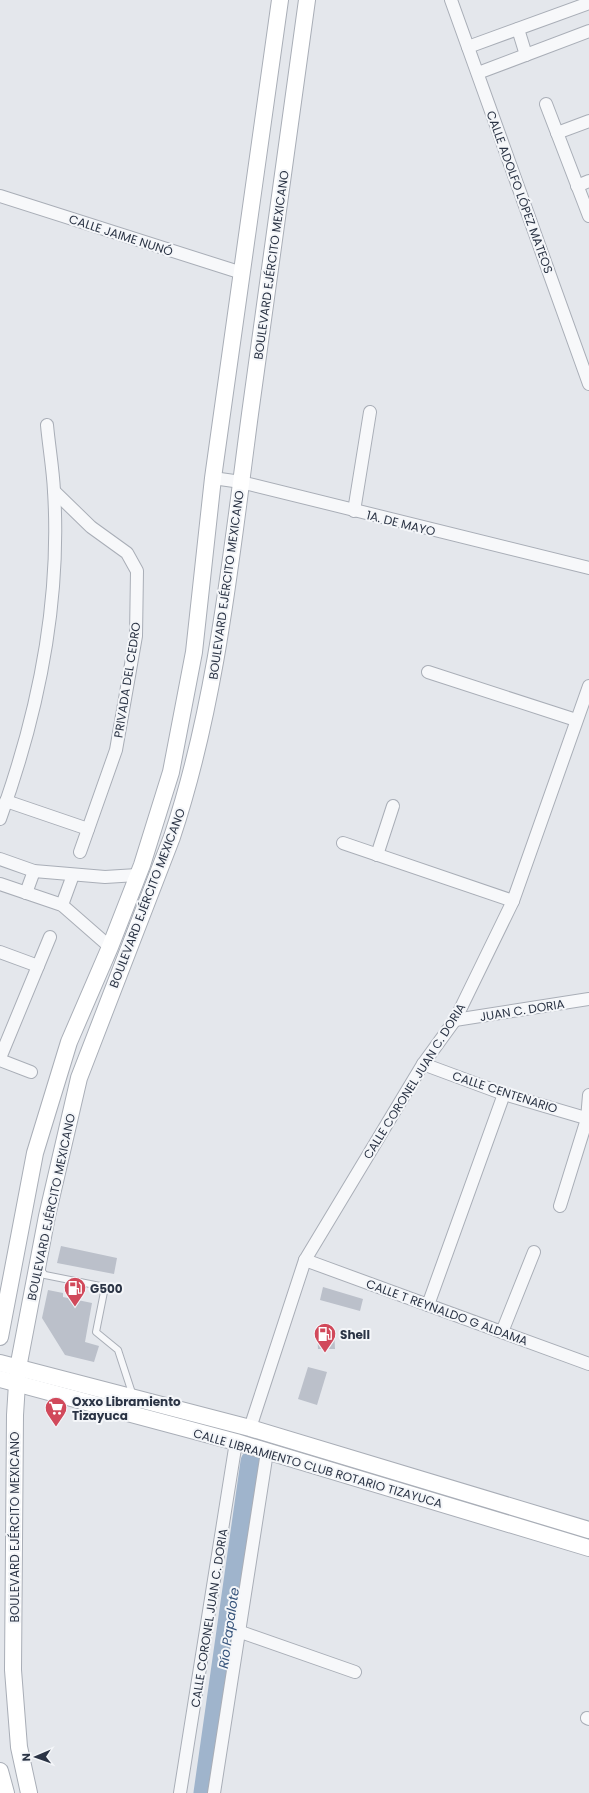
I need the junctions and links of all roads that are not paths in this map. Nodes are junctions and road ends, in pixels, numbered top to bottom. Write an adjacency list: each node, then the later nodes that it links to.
1 (280, 0): 17 (main road, BOULEVARD EJÉRCITO MEXICANO)
2 (307, 0): 22 (main road, BOULEVARD EJÉRCITO MEXICANO)
3 (451, 0): 7 (street, CALLE ADOLFO LÓPEZ MATEOS)
4 (589, 3): 5 (street)
5 (518, 29): 7 (street); 8 (street)
6 (589, 30): 8 (street)
7 (468, 47): 9 (street, CALLE ADOLFO LÓPEZ MATEOS)
8 (526, 55): 9 (street)
9 (478, 73): 18 (street, CALLE ADOLFO LÓPEZ MATEOS)
10 (546, 104): 12 (street)
11 (589, 121): 12 (street)
12 (557, 133): 14 (street)
13 (589, 181): 14 (street)
14 (577, 186): 16 (street)
15 (0, 196): 17 (street, CALLE JAIME NUNÓ)
16 (589, 216)
17 (242, 273): 21 (main road, BOULEVARD EJÉRCITO MEXICANO)
18 (589, 384)
19 (370, 412): 24 (street)
20 (47, 424): 23 (street)
21 (213, 478): 22 (street, 1A. DE MAYO); 39 (main road, BOULEVARD EJÉRCITO MEXICANO)
22 (241, 482): 24 (street, 1A. DE MAYO); 59 (main road, BOULEVARD EJÉRCITO MEXICANO)
23 (54, 491): 29 (street); 32 (street, PRIVADA DEL CEDRO)
24 (354, 511): 25 (street, 1A. DE MAYO)
25 (589, 568)
26 (428, 672): 28 (street)
27 (589, 686): 28 (street, CALLE CORONEL JUAN C. DORIA)
28 (576, 720): 42 (street, CALLE CORONEL JUAN C. DORIA)
29 (6, 801): 31 (street); 32 (street)
30 (393, 806): 35 (street)
31 (0, 819)
32 (88, 829): 34 (street, PRIVADA DEL CEDRO)
33 (343, 843): 35 (street)
34 (80, 852)
35 (377, 856): 42 (street)
36 (0, 859): 37 (street)
37 (34, 870): 38 (street); 41 (street)
38 (72, 875): 39 (street); 43 (street)
39 (137, 875): 45 (main road, BOULEVARD EJÉRCITO MEXICANO)
40 (0, 884): 41 (street)
41 (26, 893): 43 (street)
42 (512, 901): 49 (street, CALLE CORONEL JUAN C. DORIA)
43 (62, 905): 45 (street)
44 (50, 937): 47 (street)
45 (110, 947): 62 (main road, BOULEVARD EJÉRCITO MEXICANO)
46 (0, 952): 47 (street)
47 (38, 966): 50 (street)
48 (589, 1002): 49 (street, JUAN C. DORIA)
49 (455, 1020): 51 (street, CALLE CORONEL JUAN C. DORIA)
50 (0, 1059): 52 (street)
51 (423, 1064): 53 (street, CALLE CENTENARIO); 58 (street, CALLE CORONEL JUAN C. DORIA)
52 (31, 1072)
53 (504, 1094): 55 (street, CALLE CENTENARIO); 60 (street)
54 (589, 1095): 55 (street)
55 (588, 1119): 56 (street)
56 (560, 1206)
57 (534, 1252): 61 (street)
58 (305, 1260): 60 (street, CALLE T REYNALDO G ALDAMA); 69 (street, CALLE CORONEL JUAN C. DORIA)
59 (37, 1267): 65 (main road, BOULEVARD EJÉRCITO MEXICANO); 68 (lane)
60 (428, 1305): 61 (street, CALLE T REYNALDO G ALDAMA)
61 (502, 1332): 64 (street, CALLE T REYNALDO G ALDAMA)
62 (0, 1337)
63 (0, 1363): 65 (main road, CALLE LIBRAMIENTO CLUB ROTARIO TIZAYUCA)
64 (589, 1364)
65 (18, 1368): 67 (main road, BOULEVARD EJÉRCITO MEXICANO); 68 (main road, CALLE LIBRAMIENTO CLUB ROTARIO TIZAYUCA)
66 (0, 1379): 67 (main road, CALLE LIBRAMIENTO CLUB ROTARIO TIZAYUCA)
67 (17, 1384): 70 (main road, CALLE LIBRAMIENTO CLUB ROTARIO TIZAYUCA); 75 (main road, BOULEVARD EJÉRCITO MEXICANO)
68 (133, 1398): 69 (main road, CALLE LIBRAMIENTO CLUB ROTARIO TIZAYUCA)
69 (250, 1428): 72 (main road, CALLE LIBRAMIENTO CLUB ROTARIO TIZAYUCA)
70 (236, 1442): 71 (main road, CALLE LIBRAMIENTO CLUB ROTARIO TIZAYUCA); 80 (street, CALLE CORONEL JUAN C. DORIA)
71 (267, 1452): 73 (main road, CALLE LIBRAMIENTO CLUB ROTARIO TIZAYUCA); 74 (street)
72 (589, 1530)
73 (589, 1548)
74 (238, 1631): 76 (street); 81 (street)
75 (7, 1670): 79 (main road, BOULEVARD EJÉRCITO MEXICANO)
76 (355, 1672)
77 (0, 1771): 78 (main road)
78 (6, 1793)
79 (29, 1793)
80 (180, 1793)
81 (214, 1793)

